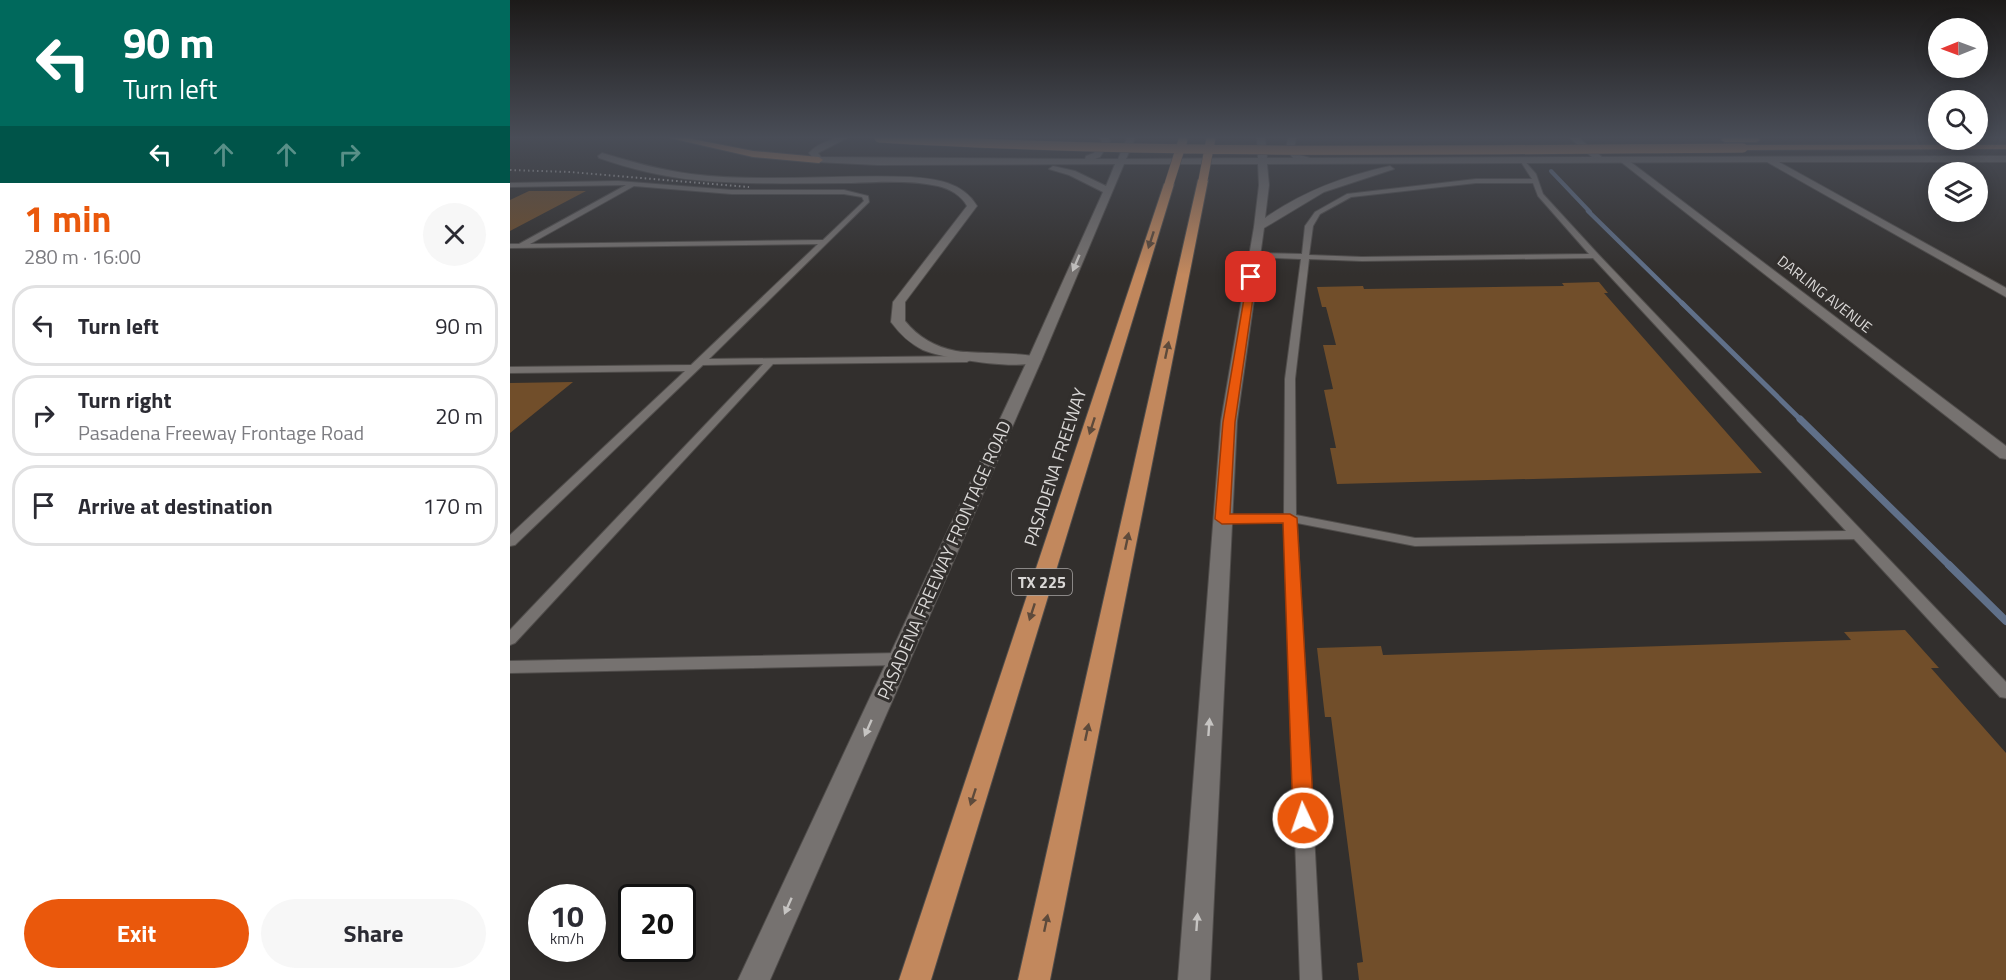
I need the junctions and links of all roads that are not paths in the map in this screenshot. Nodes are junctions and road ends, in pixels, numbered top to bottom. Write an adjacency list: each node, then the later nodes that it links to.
1 (633, 184): 12 (lane); 16 (lane); 18 (lane)
2 (939, 184): 23 (main road)
3 (1103, 184): 14 (main road)
4 (1114, 184): 14 (main road)
5 (1169, 184): 38 (highway, PASADENA FREEWAY / TX 225, one-way to 38, bridge)
6 (1202, 184): 39 (highway, one-way to 6, bridge)
7 (1335, 184): 15 (main road)
8 (1451, 184): 21 (lane)
9 (1536, 184): 20 (lane)
10 (1655, 184): 28 (main road, DARLING AVENUE)
11 (1810, 184): 22 (main road)
12 (510, 185)
13 (1264, 185): 15 (main road)
14 (1110, 186): 24 (main road, PASADENA FREEWAY FRONTAGE ROAD, one-way to 24)
15 (1259, 227): 19 (main road)
16 (825, 242): 18 (lane); 26 (lane)
17 (510, 246): 18 (lane)
18 (520, 246)
19 (1254, 255): 21 (lane); 30 (main road)
20 (1595, 256): 21 (lane); 31 (lane)
21 (1305, 257): 29 (lane)
22 (2006, 293)
23 (967, 359): 24 (main road); 25 (lane)
24 (1035, 359): 34 (main road, PASADENA FREEWAY FRONTAGE ROAD)
25 (771, 361): 26 (lane); 33 (lane)
26 (697, 365): 27 (lane); 32 (lane)
27 (510, 370)
28 (2006, 454)
29 (1290, 518): 30 (lane); 31 (lane); 41 (lane)
30 (1222, 519): 40 (main road, one-way to 30)
31 (1859, 536): 36 (lane)
32 (510, 542)
33 (510, 639)
34 (899, 659): 35 (lane); 37 (main road, PASADENA FREEWAY FRONTAGE ROAD, one-way to 37)
35 (510, 667)
36 (2006, 692)
37 (754, 980)
38 (915, 980)
39 (1034, 980)
40 (1194, 980)
41 (1311, 980)

